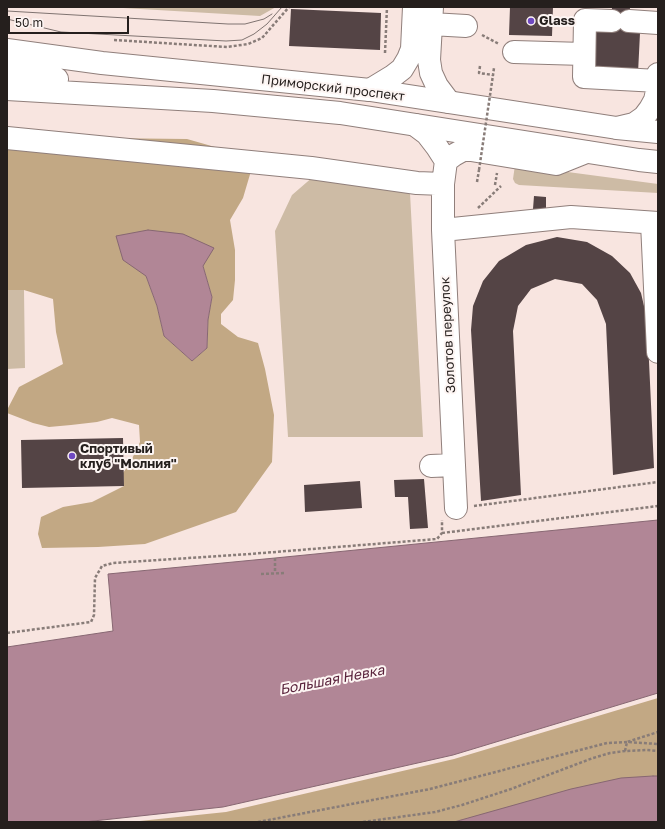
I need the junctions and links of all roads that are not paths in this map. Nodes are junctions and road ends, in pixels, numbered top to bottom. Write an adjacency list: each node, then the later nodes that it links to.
1 (414, 7): 12 (main road)
2 (431, 16): 4 (main road); 14 (main road)
3 (658, 23): 7 (main road)
4 (466, 26)
5 (7, 50): 12 (main road, Приморский проспект)
6 (514, 52): 7 (main road)
7 (584, 54): 10 (main road)
8 (7, 72): 13 (main road, Приморский проспект)
9 (658, 74): 10 (main road)
10 (658, 81): 16 (main road)
11 (7, 89): 13 (main road, Приморский проспект)
12 (370, 90): 14 (main road, Приморский проспект)
13 (213, 101): 15 (main road, Приморский проспект)
14 (449, 102): 16 (main road, Приморский проспект)
15 (415, 124): 19 (main road, Приморский проспект); 20 (main road)
16 (617, 128): 17 (main road, Приморский проспект)
17 (658, 132)
18 (7, 138): 22 (main road)
19 (586, 152): 20 (main road); 21 (main road, Приморский проспект)
20 (446, 161): 22 (main road, Золотов переулок)
21 (658, 162)
22 (443, 184): 24 (main road, Золотов переулок)
23 (655, 223): 24 (main road); 25 (main road)
24 (443, 230): 26 (main road, Золотов переулок)
25 (658, 352)
26 (454, 465): 27 (main road); 28 (main road, Золотов переулок)
27 (431, 466)
28 (456, 508)

